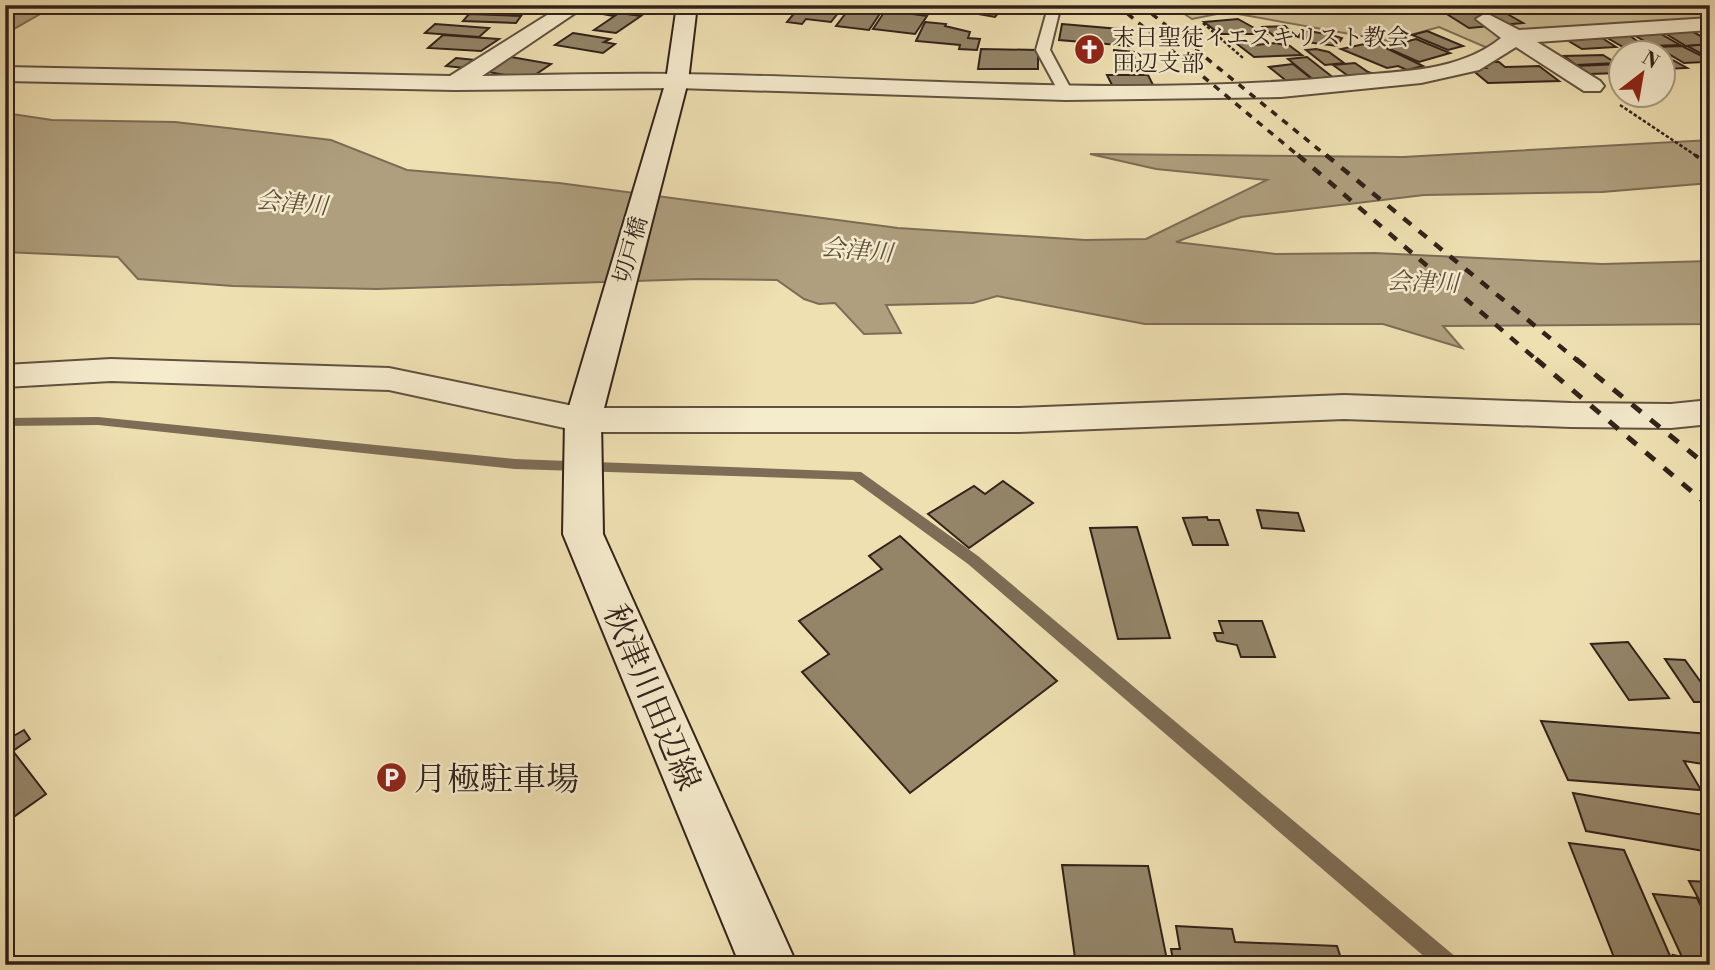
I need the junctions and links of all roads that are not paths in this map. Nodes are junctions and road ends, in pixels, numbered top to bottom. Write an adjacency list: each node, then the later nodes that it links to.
1 (577, 5): 11 (street)
2 (687, 5): 10 (street)
3 (1040, 5): 13 (lane)
4 (1710, 13): 7 (street)
5 (1486, 19): 8 (street)
6 (1710, 24): 7 (street)
7 (1606, 29): 8 (street)
8 (1515, 37): 12 (street); 13 (street)
9 (5, 75): 11 (street)
10 (677, 81): 11 (street); 13 (street); 16 (street, 切戸橋)
11 (456, 82)
12 (1592, 86)
13 (1066, 93)
14 (5, 376): 16 (street)
15 (1710, 412): 16 (street)
16 (583, 420): 17 (street, 秋津川田辺線)
17 (769, 965)

